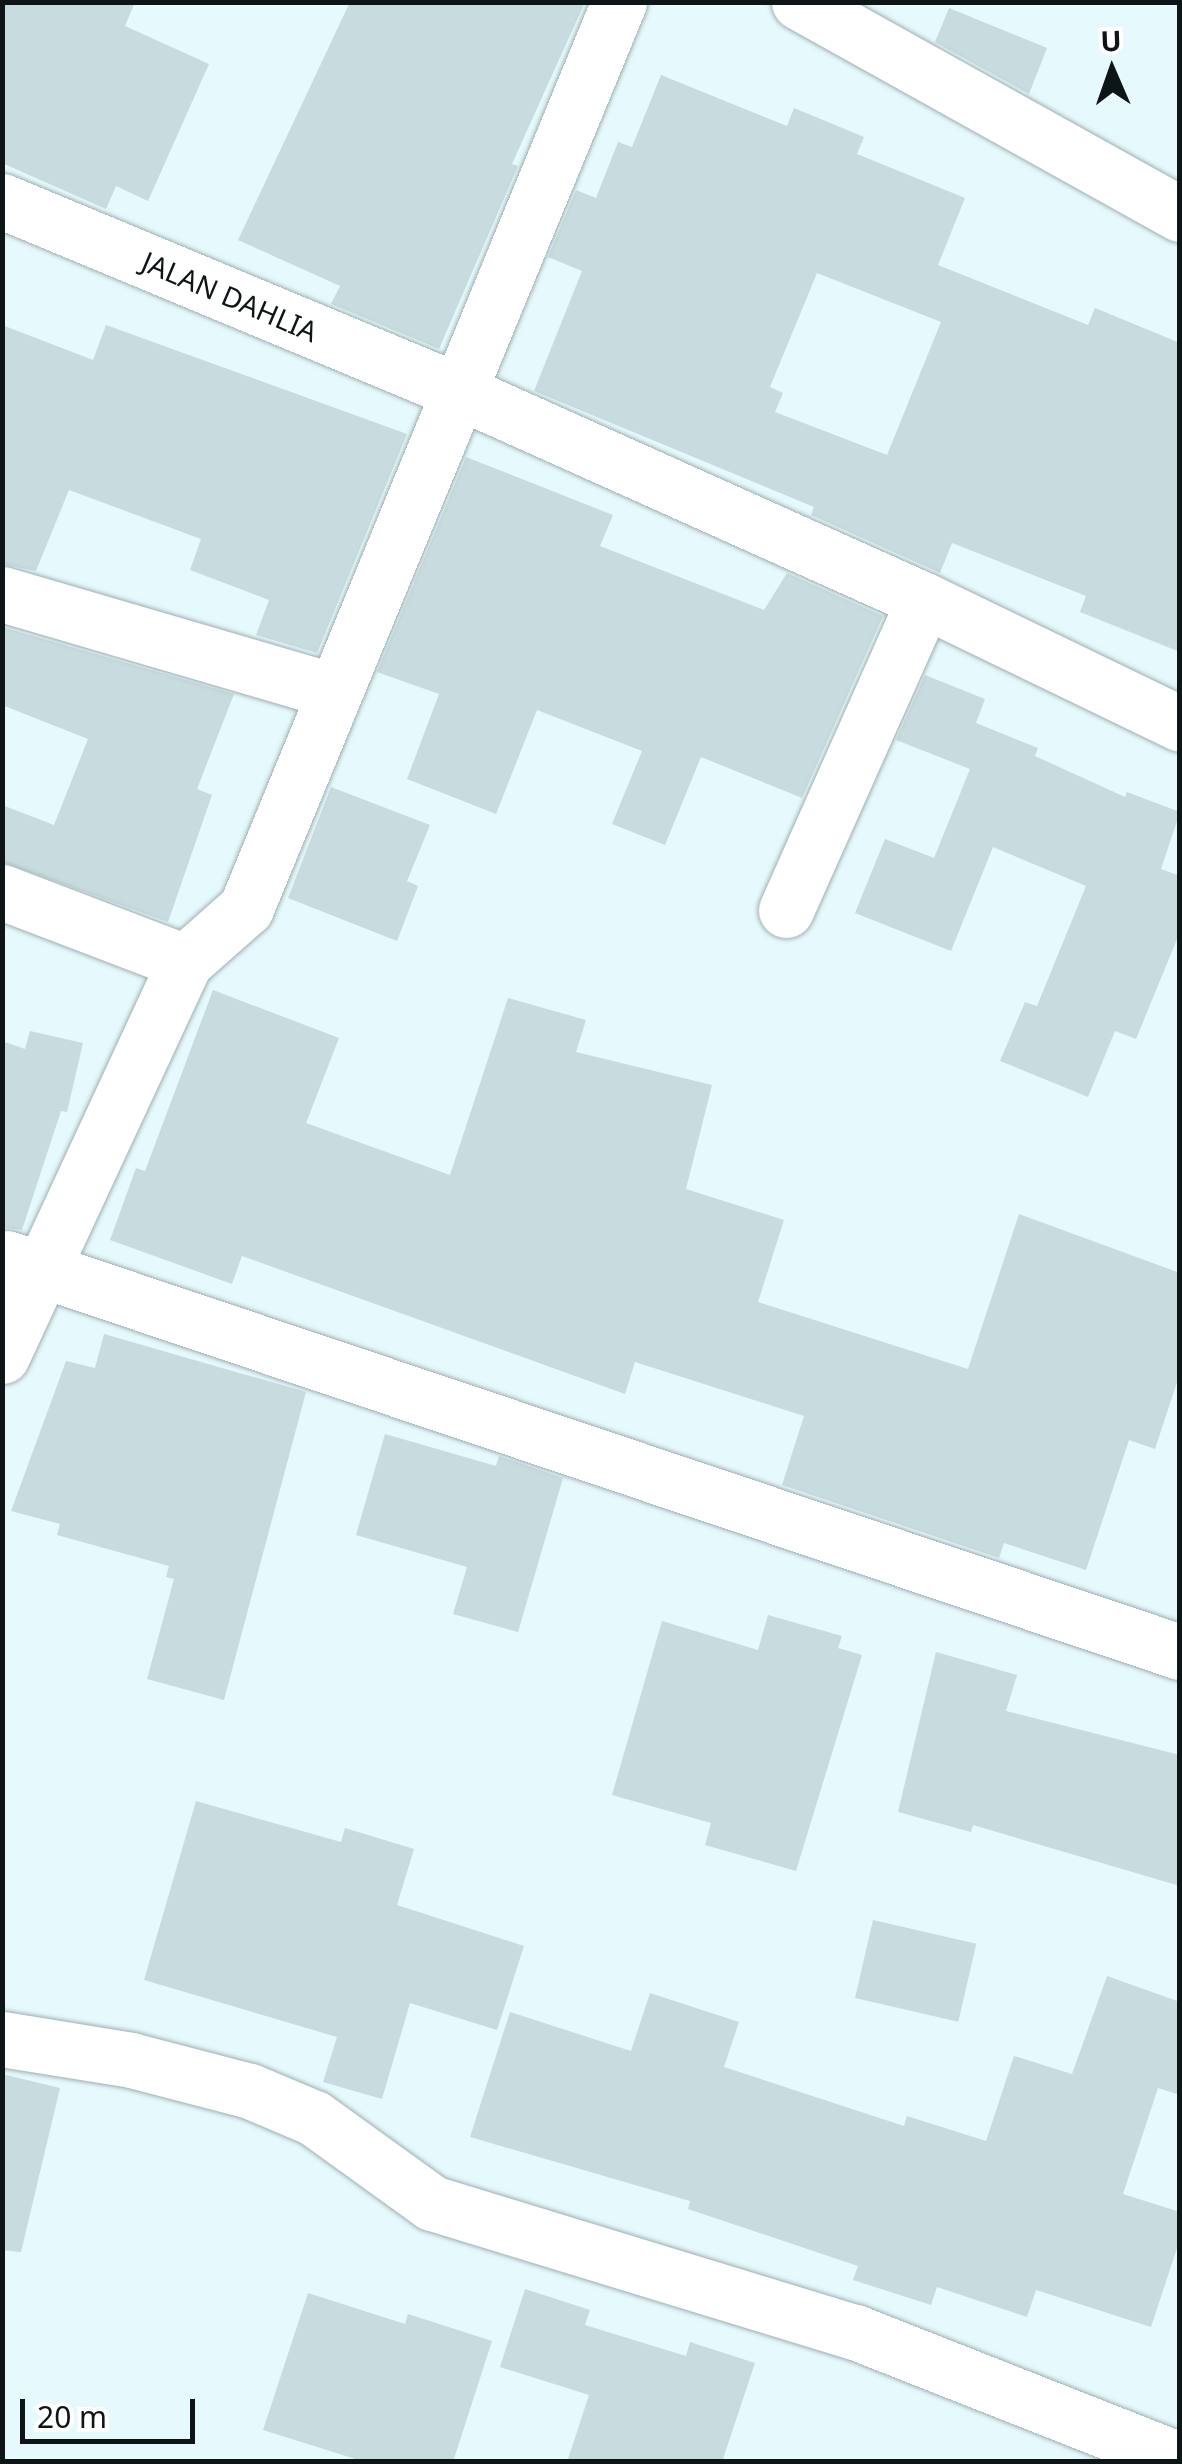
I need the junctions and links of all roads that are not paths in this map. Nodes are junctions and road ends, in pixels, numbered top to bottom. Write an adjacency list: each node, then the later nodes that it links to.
1 (619, 2): 5 (street)
2 (799, 2): 4 (street)
3 (2, 201): 5 (street, JALAN DAHLIA)
4 (1180, 214)
5 (458, 391): 7 (street, JALAN DAHLIA); 8 (street)
6 (2, 594): 8 (street)
7 (924, 600): 9 (street, JALAN DAHLIA); 11 (street)
8 (332, 690): 12 (street)
9 (1180, 724)
10 (2, 892): 12 (street)
11 (786, 910)
12 (185, 962): 13 (street)
13 (21, 1262): 14 (street); 15 (street)
14 (2, 1356)
15 (1180, 1652)
16 (2, 2039): 17 (street)
17 (1180, 2460)

